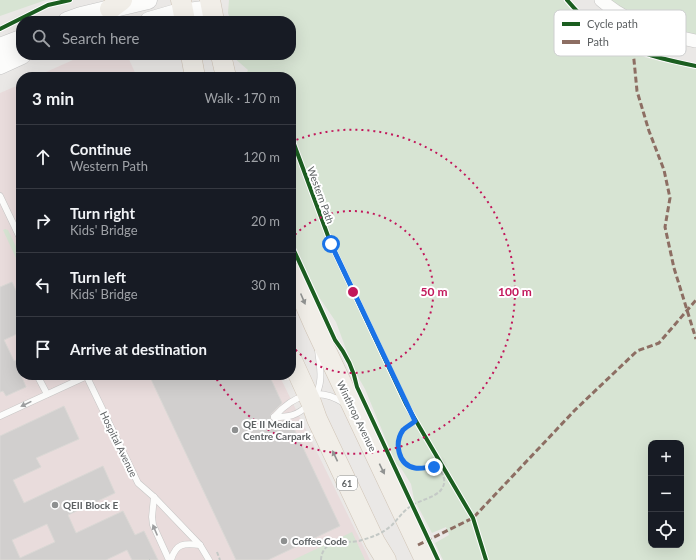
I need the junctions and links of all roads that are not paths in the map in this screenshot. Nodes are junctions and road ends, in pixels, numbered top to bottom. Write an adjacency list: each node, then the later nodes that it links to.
1 (148, 0): 3 (main road)
2 (601, 0): 5 (street)
3 (116, 4): 7 (main road)
4 (212, 10): 6 (main road)
5 (615, 10)
6 (183, 11): 8 (main road)
7 (81, 16)
8 (166, 16)
9 (686, 39): 11 (street)
10 (16, 41): 12 (main road)
11 (696, 41)
12 (0, 47)
13 (16, 58): 15 (main road)
14 (222, 60): 16 (main road)
15 (0, 65)
16 (225, 72)
17 (0, 196): 18 (lane)
18 (16, 230)
19 (296, 283): 20 (main road, Winthrop Avenue, one-way to 20)
20 (315, 327): 26 (lane); 27 (main road, Winthrop Avenue)
21 (296, 370): 26 (main road, 61)
22 (40, 380): 25 (lane)
23 (77, 380): 25 (lane)
24 (88, 380): 29 (lane, Hospital Avenue)
25 (47, 394): 28 (lane, one-way to 28)
26 (311, 404): 27 (lane); 33 (main road, 61, one-way to 26)
27 (354, 409): 34 (main road, Winthrop Avenue, one-way to 34)
28 (0, 416)
29 (154, 497): 30 (lane, Hospital Avenue); 31 (lane, one-way to 29)
30 (200, 545): 31 (lane); 32 (lane, Hospital Avenue)
31 (170, 560)
32 (209, 560)
33 (386, 560)
34 (425, 560)

